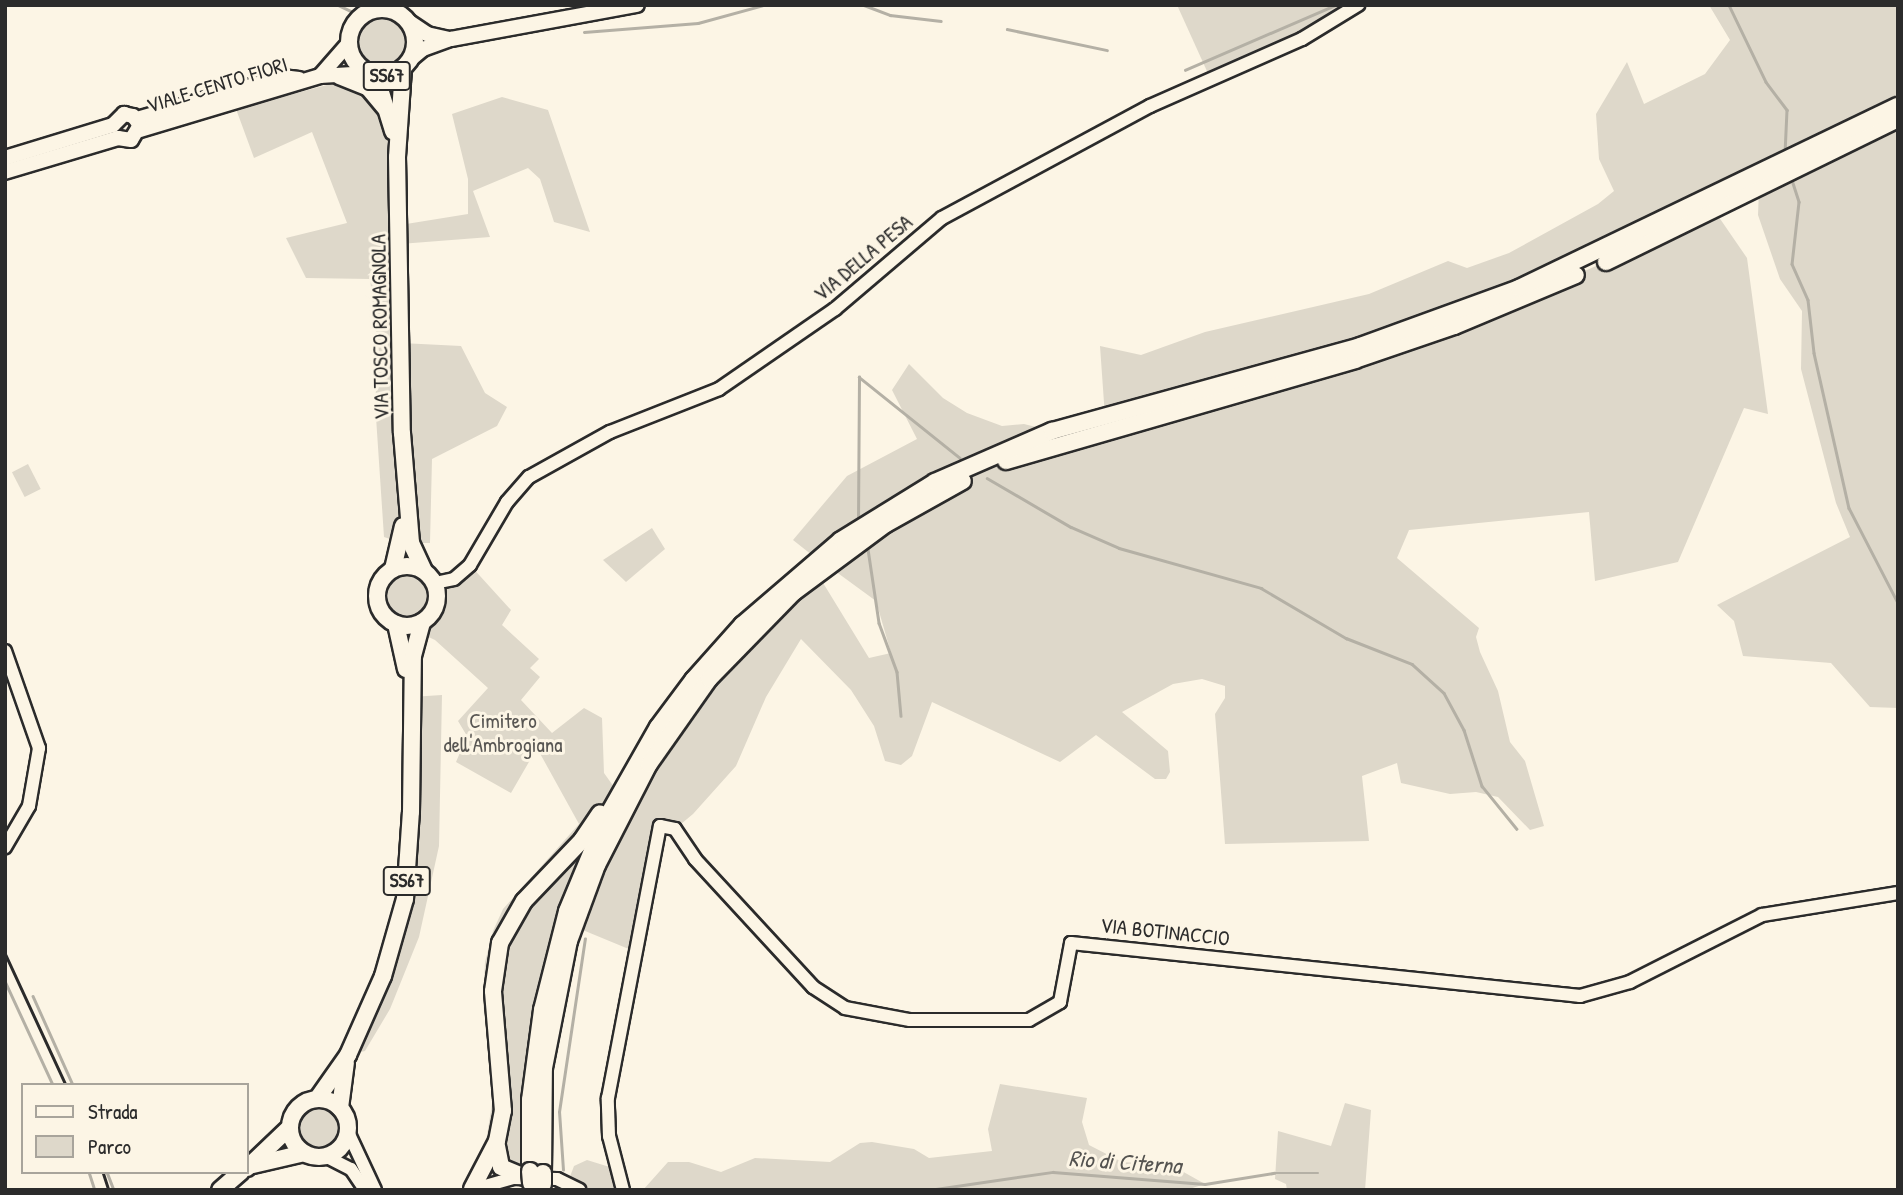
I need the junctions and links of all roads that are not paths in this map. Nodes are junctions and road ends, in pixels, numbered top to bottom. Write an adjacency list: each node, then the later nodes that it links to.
1 (637, 5): 5 (main road)
2 (1358, 5): 20 (street, VIA DELLA PESA)
3 (370, 8): 4 (main road, SS67); 6 (main road, SS67)
4 (404, 14): 5 (main road); 7 (main road, VIA TOSCO ROMAGNOLA / SS67)
5 (451, 39): 7 (main road)
6 (349, 43): 8 (main road, VIA TOSCO ROMAGNOLA / SS67); 9 (main road, VIALE CENTO FIORI)
7 (407, 64): 8 (main road, SS67); 15 (main road, VIA TOSCO ROMAGNOLA / SS67)
8 (373, 75): 9 (main road, VIALE CENTO FIORI); 11 (main road, VIA TOSCO ROMAGNOLA / SS67)
9 (319, 77): 11 (main road); 13 (main road, VIALE CENTO FIORI)
10 (1898, 106): 25 (main road)
11 (390, 117): 15 (main road, VIA TOSCO ROMAGNOLA / SS67)
12 (1898, 119): 38 (main road)
13 (138, 124): 14 (main road, VIALE CENTO FIORI); 14 (main road, VIALE CENTO FIORI)
14 (116, 132): 16 (main road, VIALE CENTO FIORI); 17 (main road, VIALE CENTO FIORI)
15 (397, 157): 18 (main road, VIA TOSCO ROMAGNOLA / SS67)
16 (5, 158)
17 (5, 172)
18 (405, 496): 19 (main road, VIA TOSCO ROMAGNOLA / SS67); 20 (main road, VIA TOSCO ROMAGNOLA / SS67)
19 (393, 569): 20 (main road); 22 (main road, VIA TOSCO ROMAGNOLA / SS67)
20 (429, 577): 21 (main road, VIA TOSCO ROMAGNOLA / SS67)
21 (422, 622): 22 (main road); 24 (main road, VIA TOSCO ROMAGNOLA / SS67)
22 (396, 624): 24 (main road, VIA TOSCO ROMAGNOLA / SS67)
23 (5, 651): 26 (street)
24 (411, 696): 28 (main road, VIA TOSCO ROMAGNOLA / SS67)
25 (658, 727): 33 (main road); 38 (main road)
26 (5, 847)
27 (1898, 892): 42 (street, VIA BOTINACCIO)
28 (348, 1055): 29 (main road, VIA TOSCO ROMAGNOLA / SS67); 30 (main road, VIA TOSCO ROMAGNOLA / SS67)
29 (317, 1099): 30 (main road); 31 (main road, VIA TOSCO ROMAGNOLA / SS67)
30 (340, 1108): 32 (main road, VIA TOSCO ROMAGNOLA / SS67)
31 (290, 1127): 34 (main road); 36 (main road, VIA TOSCO ROMAGNOLA / SS67)
32 (348, 1132): 35 (main road); 39 (street)
33 (499, 1133): 38 (main road); 40 (main road)
34 (304, 1153): 35 (main road, VIA TOSCO ROMAGNOLA / SS67); 37 (main road, VIA TOSCO ROMAGNOLA / SS67)
35 (325, 1156): 39 (street)
36 (248, 1166)
37 (248, 1172)
38 (536, 1181): 40 (street); 41 (street)
39 (372, 1187)
40 (471, 1189)
41 (580, 1190)
42 (623, 1190)

